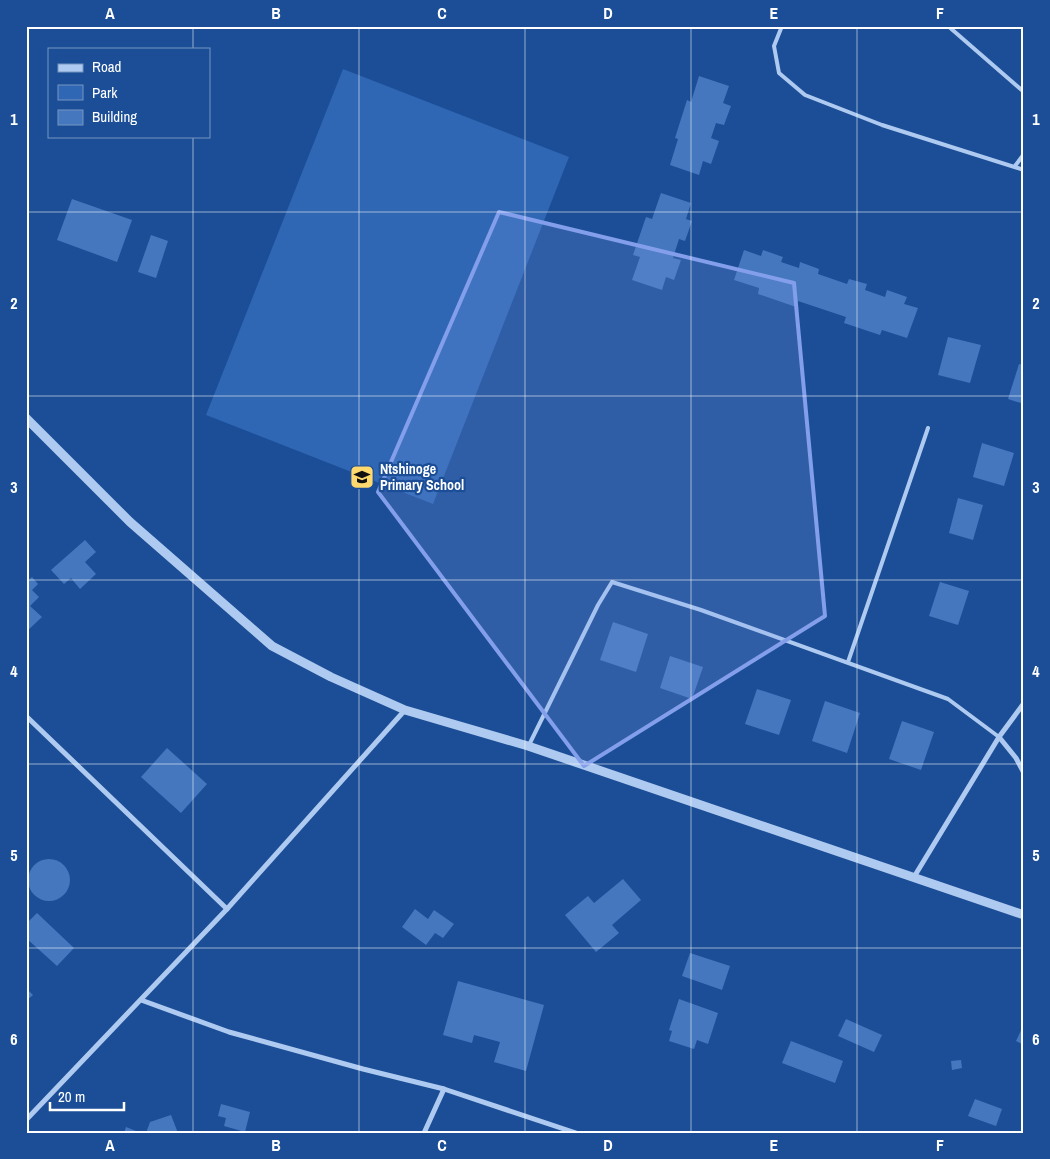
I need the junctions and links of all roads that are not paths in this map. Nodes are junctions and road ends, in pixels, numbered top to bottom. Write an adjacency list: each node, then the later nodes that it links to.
1 (782, 26): 5 (lane)
2 (948, 26): 3 (lane)
3 (1024, 92)
4 (1024, 154): 5 (lane)
5 (1015, 166): 6 (lane)
6 (1024, 170)
7 (26, 418): 11 (street)
8 (928, 428): 9 (lane)
9 (848, 662): 13 (lane); 14 (lane)
10 (1024, 703): 13 (street)
11 (405, 710): 14 (street); 17 (street)
12 (26, 716): 17 (street)
13 (999, 737): 15 (street); 16 (street)
14 (528, 746): 16 (street)
15 (1024, 773)
16 (914, 877): 18 (street)
17 (227, 909): 19 (street)
18 (1024, 916)
19 (141, 1000): 20 (street); 21 (street)
20 (444, 1089): 22 (street); 23 (street)
21 (26, 1120)
22 (424, 1133)
23 (576, 1133)

